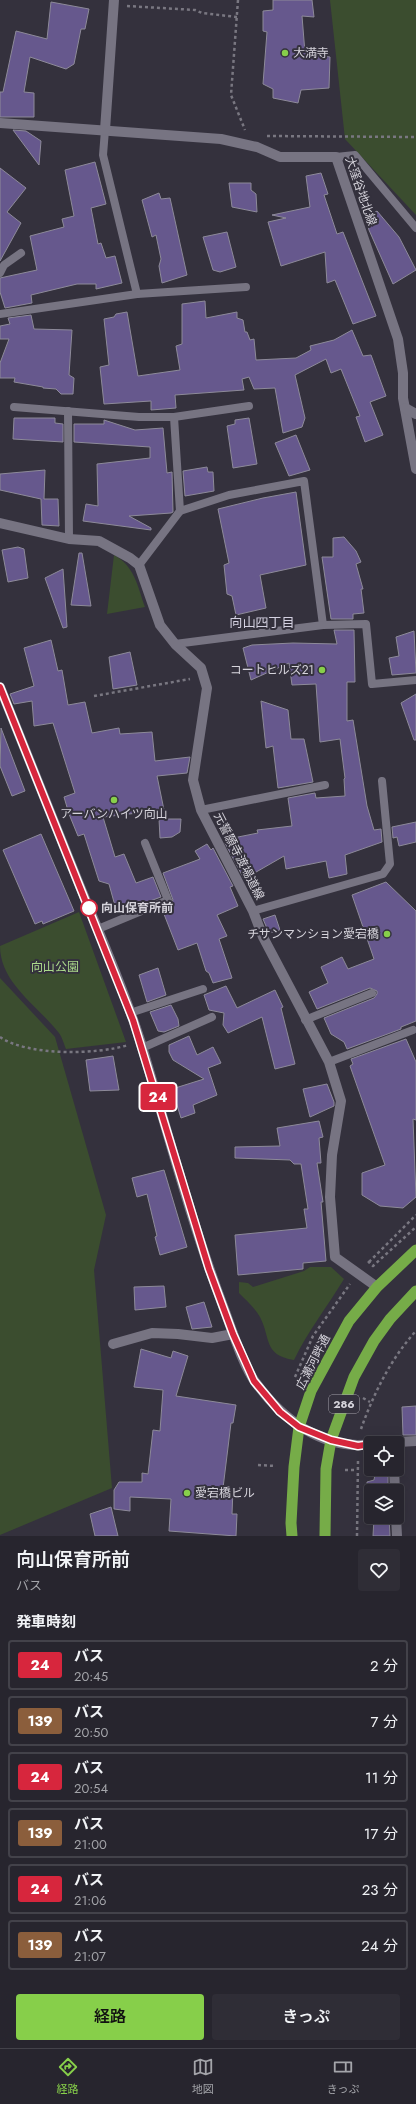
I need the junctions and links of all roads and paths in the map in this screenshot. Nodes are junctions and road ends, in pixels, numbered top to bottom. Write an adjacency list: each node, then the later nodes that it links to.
1 (238, 0): 3 (path)
2 (114, 2): 3 (path); 5 (street)
3 (237, 17): 6 (path)
4 (0, 123): 5 (street, 大窪谷地北線)
5 (105, 130): 9 (street, 大窪谷地北線); 14 (lane)
6 (248, 136)
7 (262, 136): 8 (path)
8 (416, 137)
9 (336, 157): 10 (lane); 18 (street, 大窪谷地北線)
10 (416, 228)
11 (21, 253): 12 (lane)
12 (0, 273)
13 (246, 287): 14 (lane)
14 (137, 294): 15 (lane)
15 (0, 314)
16 (249, 406): 21 (lane)
17 (14, 407): 19 (lane)
18 (405, 408): 20 (street); 22 (street, 大窪谷地北線)
19 (68, 411): 21 (lane); 25 (lane)
20 (416, 414)
21 (174, 417): 23 (lane)
22 (416, 469)
23 (180, 511): 26 (lane); 27 (lane)
24 (0, 523): 25 (street)
25 (69, 539): 26 (street)
26 (138, 565): 28 (street, 元誓願寺渡場道線)
27 (323, 625): 28 (lane); 30 (lane)
28 (175, 644): 29 (street, 元誓願寺渡場道線)
29 (204, 677): 32 (path); 35 (street, 元誓願寺渡場道線)
30 (416, 680)
31 (0, 687): 38 (street)
32 (94, 696)
33 (382, 781): 37 (lane)
34 (325, 785): 35 (lane)
35 (201, 810): 37 (street, 元誓願寺渡場道線)
36 (145, 843): 38 (lane)
37 (253, 911): 43 (street, 元誓願寺渡場道線)
38 (98, 929): 41 (street)
39 (203, 989): 41 (lane)
40 (372, 993): 43 (lane)
41 (130, 1013): 47 (street)
42 (212, 1017): 47 (lane)
43 (305, 1020): 48 (street, 元誓願寺渡場道線)
44 (412, 1030): 48 (lane)
45 (0, 1037): 46 (path)
46 (123, 1047)
47 (142, 1048): 58 (street)
48 (329, 1062): 55 (street, 元誓願寺渡場道線)
49 (416, 1215): 52 (path)
50 (416, 1227): 52 (path)
51 (416, 1250): 55 (highway, 広瀬河畔通 / 286)
52 (369, 1262): 53 (path)
53 (364, 1268)
54 (353, 1279): 60 (path)
55 (377, 1287): 65 (highway, 広瀬河畔通 / 286)
56 (416, 1291): 67 (highway, 286)
57 (416, 1331): 64 (path)
58 (233, 1334): 59 (street); 65 (street)
59 (113, 1344)
60 (302, 1362): 61 (path); 62 (path)
61 (306, 1364)
62 (295, 1377)
63 (364, 1398): 64 (path)
64 (370, 1402): 66 (path)
65 (299, 1427): 67 (street); 77 (highway, 広瀬河畔通 / 286)
66 (360, 1429)
67 (331, 1440): 70 (street); 78 (highway, 286)
68 (416, 1441): 69 (street)
69 (404, 1442)
70 (364, 1445)
71 (358, 1461): 75 (path)
72 (258, 1465): 73 (path)
73 (276, 1466)
74 (345, 1470): 75 (path)
75 (358, 1470): 79 (path)
76 (396, 1524): 80 (street)
77 (292, 1536)
78 (325, 1536)
79 (357, 1536)
80 (397, 1536)

